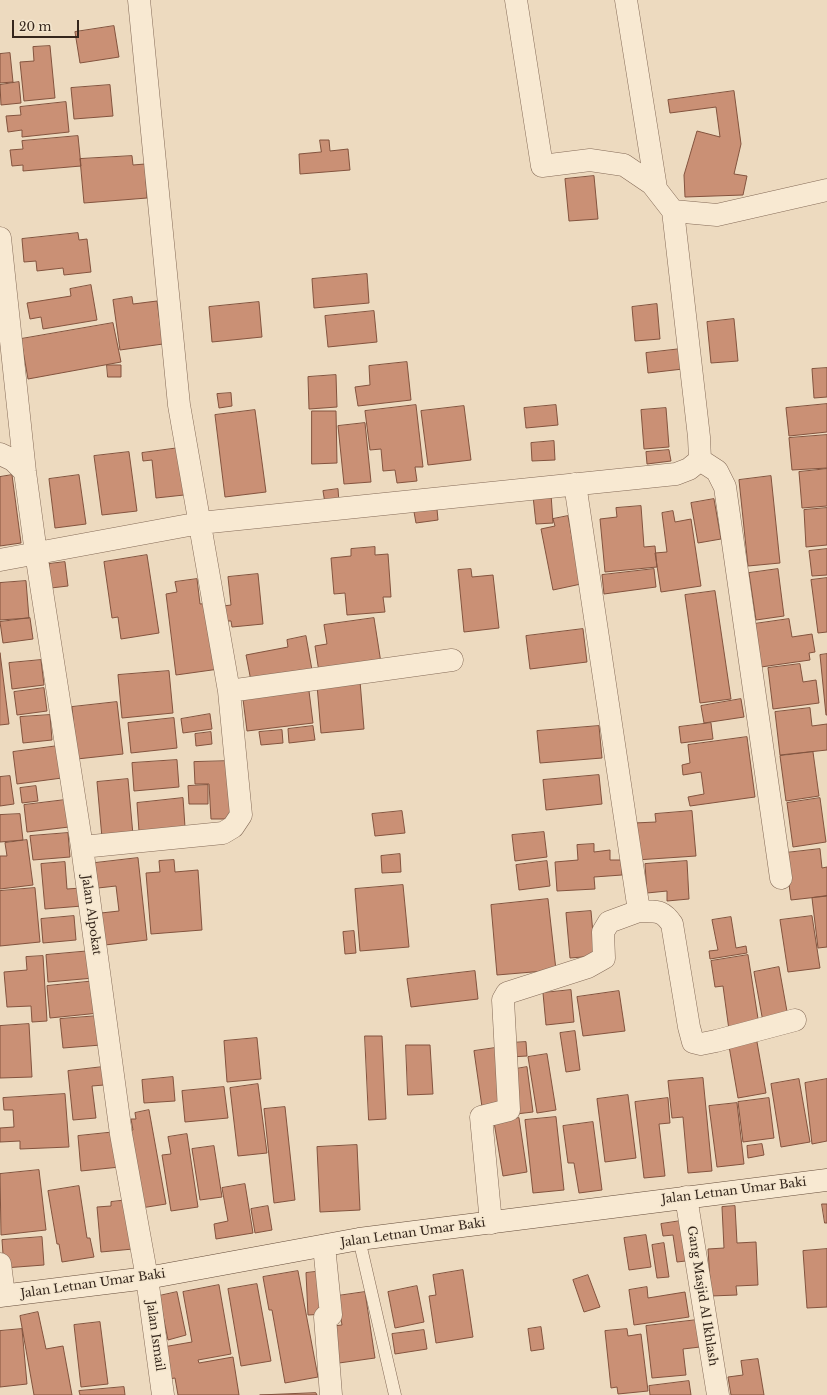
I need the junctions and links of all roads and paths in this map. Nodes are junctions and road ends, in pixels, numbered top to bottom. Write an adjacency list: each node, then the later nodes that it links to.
1 (139, 0): 12 (street)
2 (516, 0): 4 (street)
3 (626, 0): 4 (street)
4 (656, 188): 6 (street)
5 (827, 192): 6 (street)
6 (673, 211): 9 (street)
7 (0, 238): 10 (street, Jalan Alpokat)
8 (0, 454): 10 (street)
9 (700, 460): 11 (street); 18 (street)
10 (25, 472): 13 (street, Jalan Alpokat)
11 (575, 484): 12 (street); 19 (street)
12 (200, 523): 13 (street); 16 (street)
13 (36, 553): 14 (street); 17 (street, Jalan Alpokat)
14 (0, 560)
15 (452, 660): 16 (street)
16 (229, 691): 17 (street)
17 (82, 848): 27 (street, Jalan Alpokat)
18 (781, 878)
19 (639, 911): 20 (street); 23 (street)
20 (795, 1020)
21 (827, 1180): 22 (street, Jalan Letnan Umar Baki)
22 (686, 1197): 23 (street, Jalan Letnan Umar Baki); 32 (street, Gang Masjid Al Ikhlash)
23 (492, 1223): 24 (street, Jalan Letnan Umar Baki)
24 (359, 1239): 25 (street, Jalan Letnan Umar Baki); 31 (lane)
25 (324, 1246): 27 (street, Jalan Letnan Umar Baki); 30 (street)
26 (0, 1264): 28 (street)
27 (147, 1278): 28 (street, Jalan Letnan Umar Baki); 29 (street, Jalan Ismail)
28 (2, 1296)
29 (162, 1395)
30 (331, 1395)
31 (395, 1395)
32 (718, 1395)

